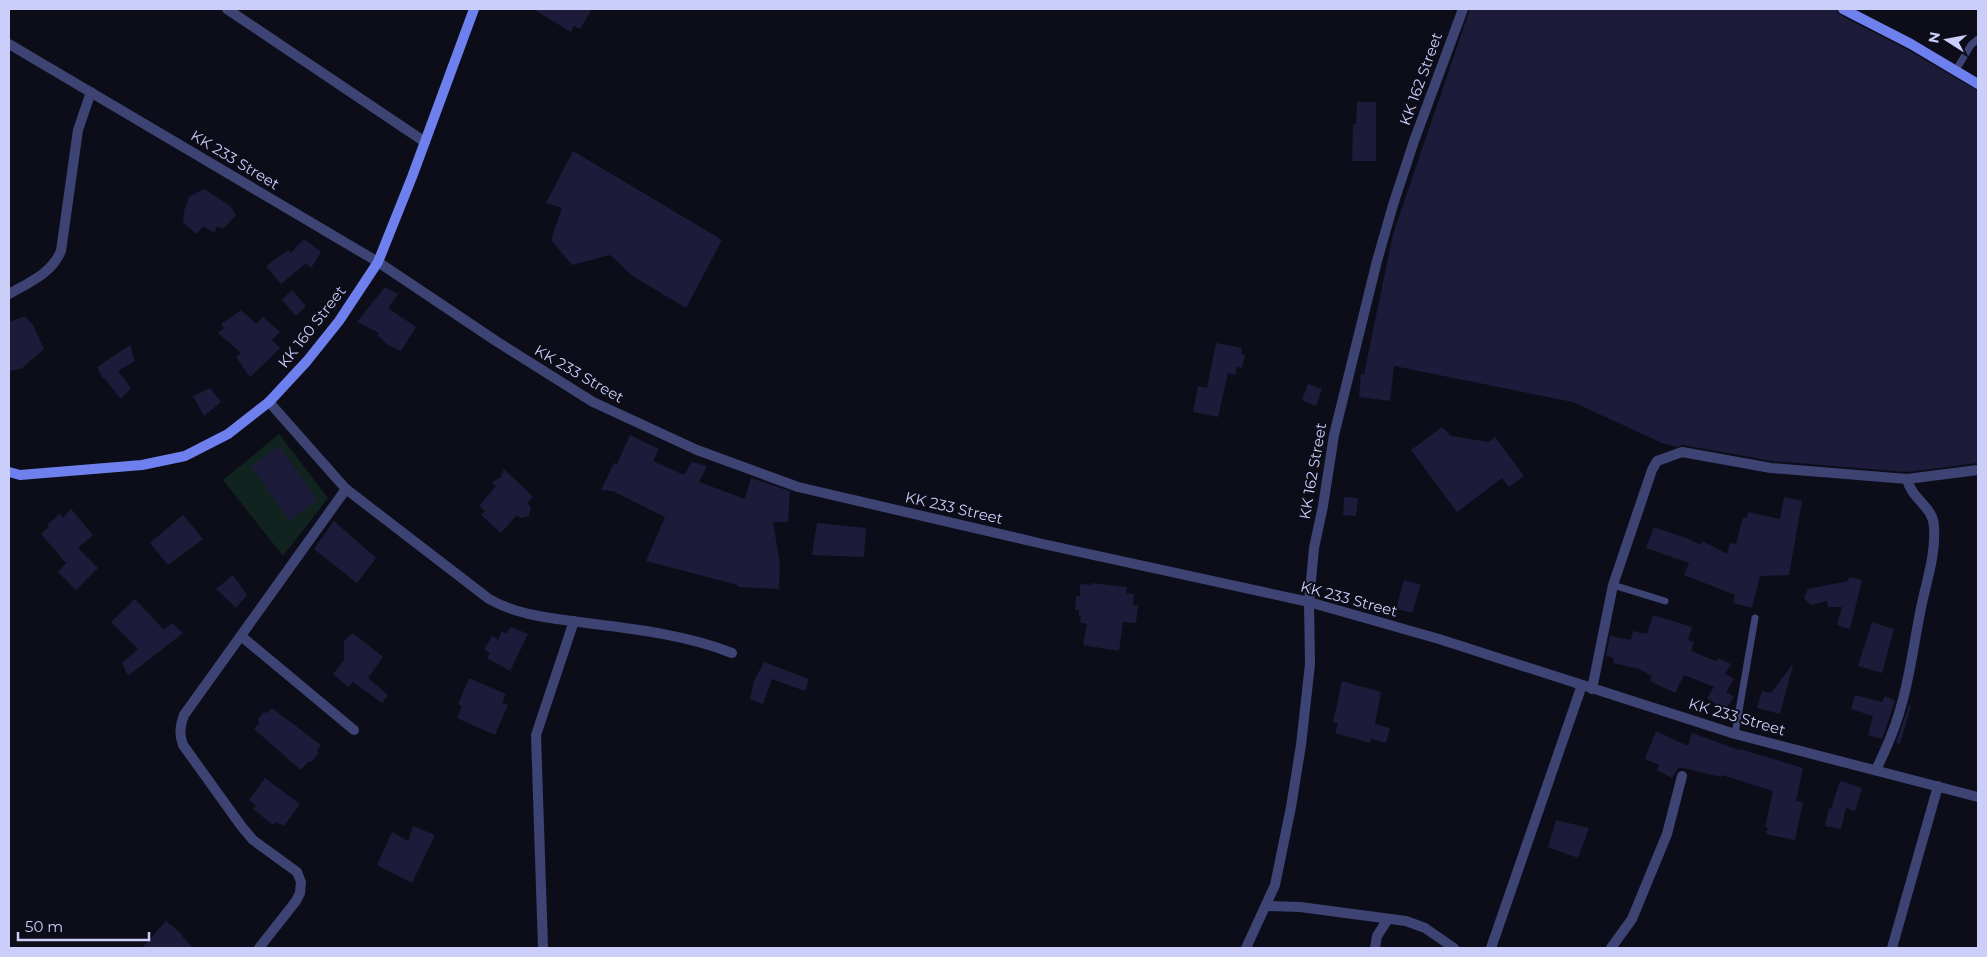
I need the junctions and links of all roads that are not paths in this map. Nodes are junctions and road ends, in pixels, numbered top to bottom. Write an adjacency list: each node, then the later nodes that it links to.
1 (227, 9): 10 (street)
2 (474, 9): 10 (main road, KK 160 Street)
3 (1463, 9): 20 (street, KK 162 Street)
4 (1844, 9): 7 (main road)
5 (1978, 39): 7 (lane)
6 (9, 44): 9 (street, KK 233 Street)
7 (1956, 70): 8 (main road)
8 (1978, 84)
9 (91, 92): 11 (street, KK 233 Street); 12 (street)
10 (425, 142): 11 (main road, KK 160 Street)
11 (378, 262): 13 (main road, KK 160 Street); 20 (street, KK 233 Street)
12 (9, 294)
13 (268, 402): 15 (main road, KK 160 Street); 17 (street)
14 (1978, 470): 16 (street)
15 (9, 472)
16 (1908, 479): 18 (street); 29 (street)
17 (346, 489): 22 (street); 23 (street)
18 (1613, 585): 19 (lane); 26 (street)
19 (1665, 600)
20 (1308, 602): 25 (street, KK 233 Street); 33 (street, KK 162 Street)
21 (1755, 618): 28 (lane)
22 (574, 621): 24 (street); 36 (street)
23 (240, 636): 27 (street); 35 (street)
24 (732, 654)
25 (1582, 685): 26 (street, KK 233 Street); 40 (street)
26 (1592, 689): 28 (street, KK 233 Street)
27 (354, 730)
28 (1734, 734): 29 (street, KK 233 Street)
29 (1876, 770): 31 (street, KK 233 Street)
30 (1682, 776): 41 (street)
31 (1938, 786): 32 (street, KK 233 Street); 42 (street)
32 (1978, 797)
33 (1266, 906): 34 (street); 37 (street, KK 162 Street)
34 (1388, 919): 38 (street); 39 (street)
35 (259, 948)
36 (543, 948)
37 (1246, 948)
38 (1375, 948)
39 (1454, 948)
40 (1491, 948)
41 (1611, 948)
42 (1892, 948)

